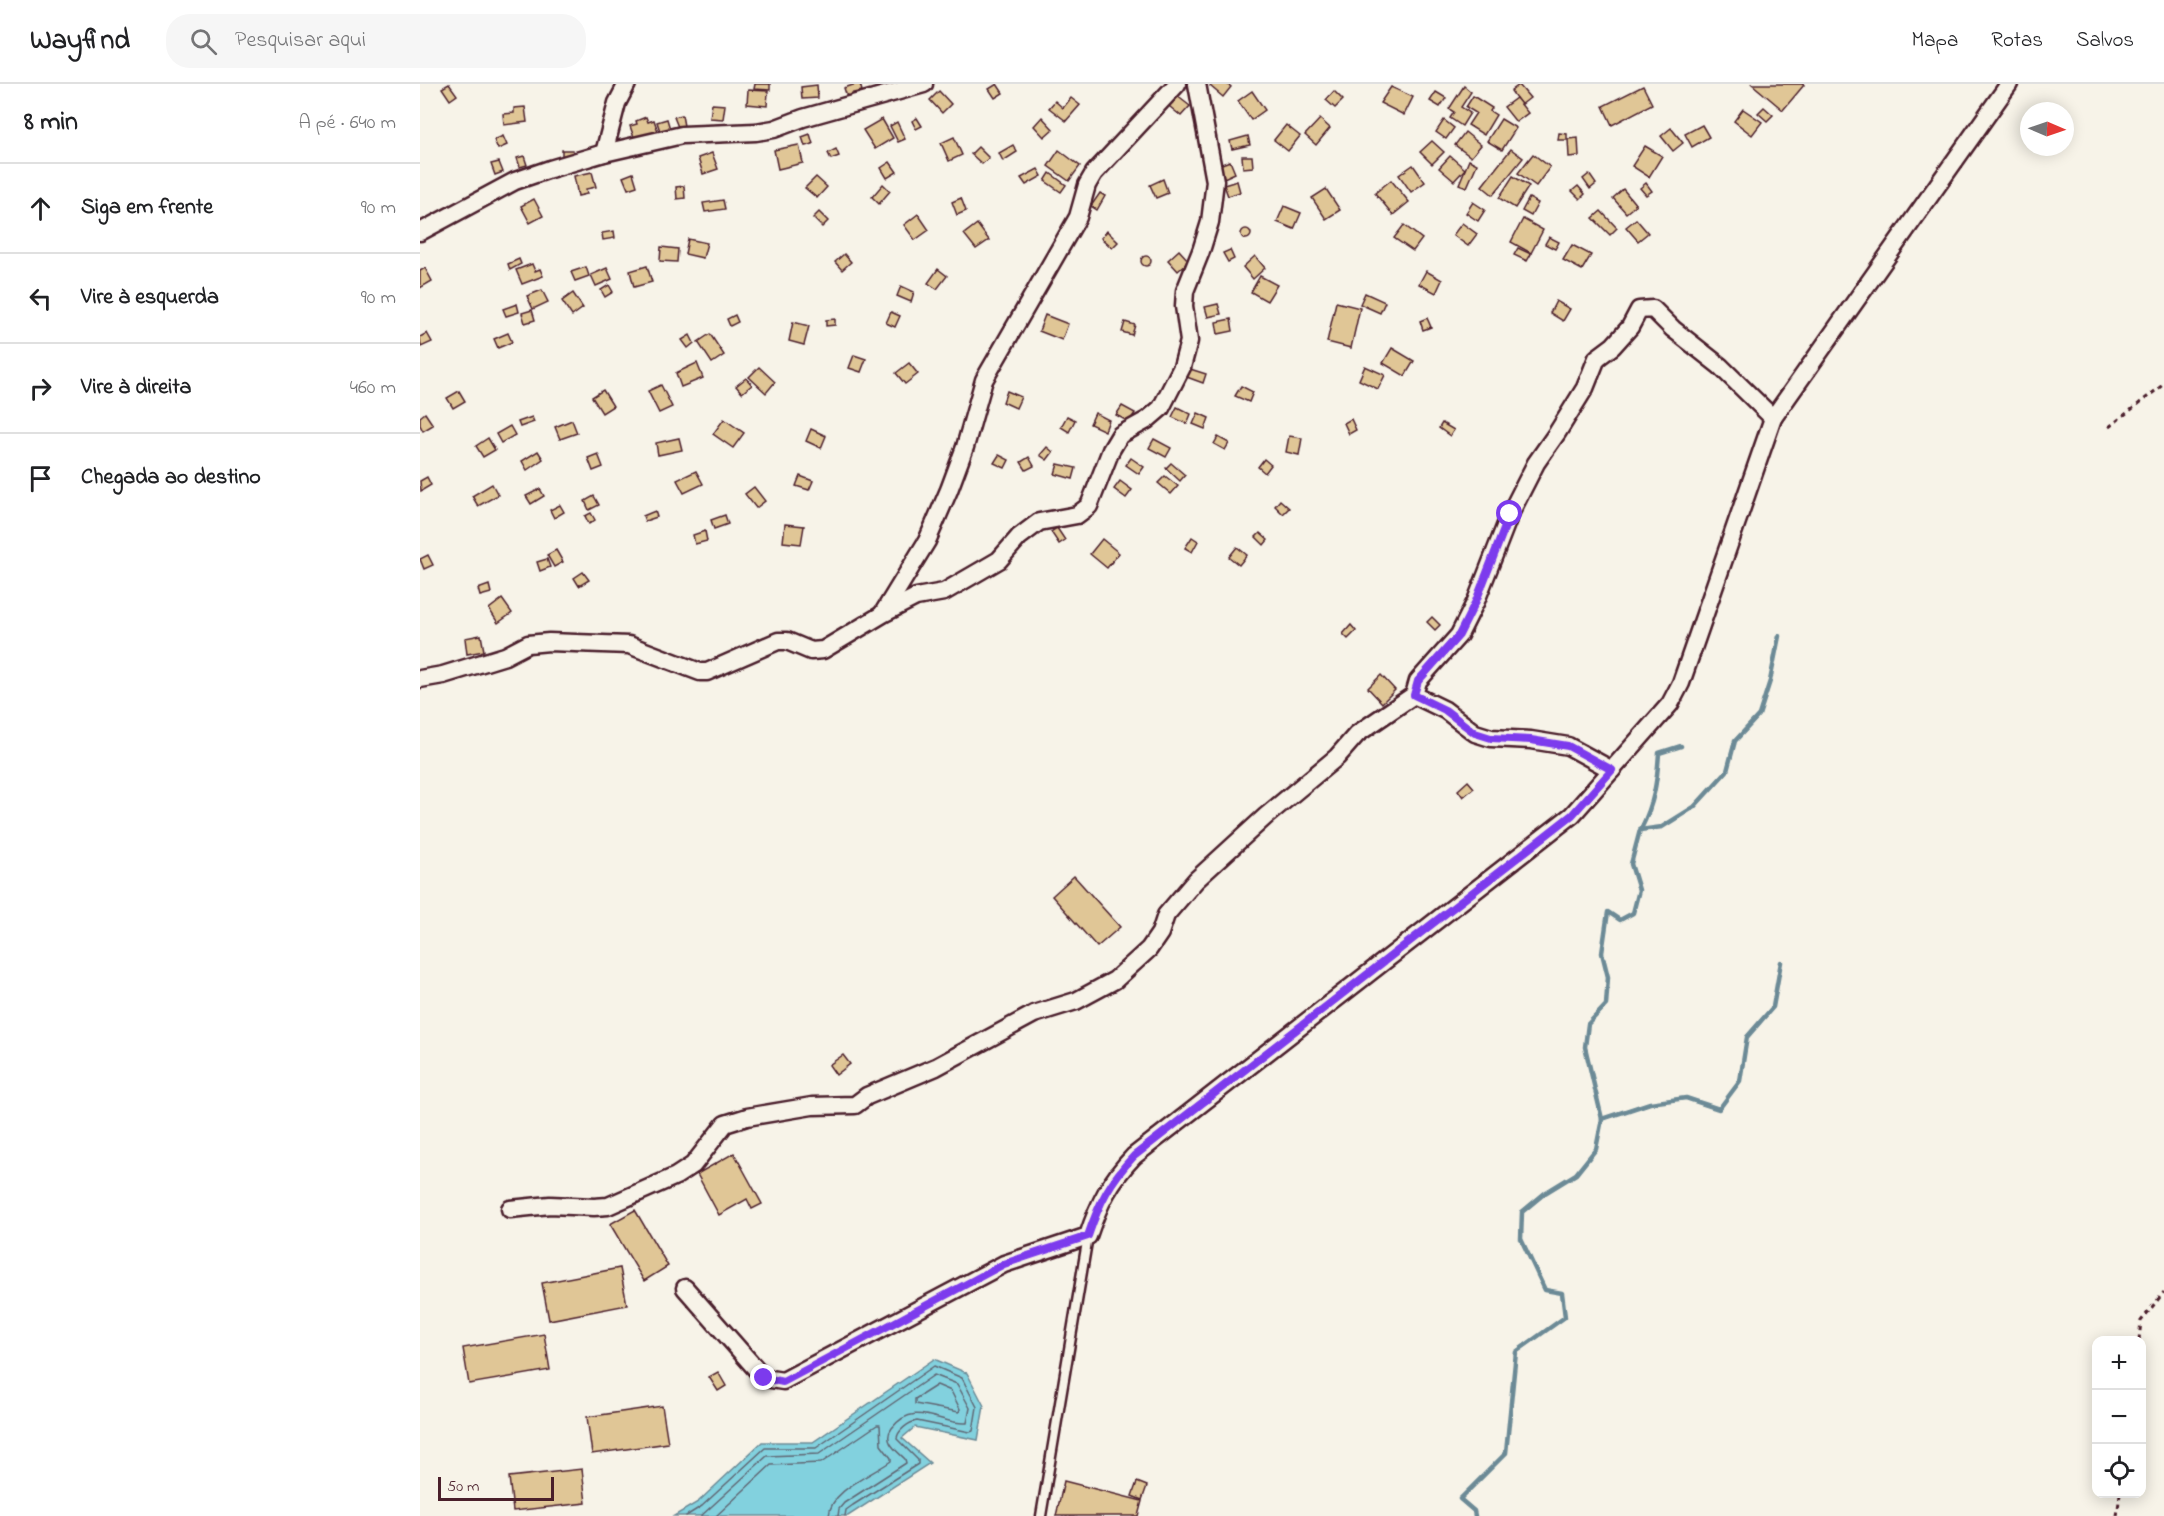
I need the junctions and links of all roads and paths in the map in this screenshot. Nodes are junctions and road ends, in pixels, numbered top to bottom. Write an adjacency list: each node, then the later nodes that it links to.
1 (627, 84): 6 (street)
2 (924, 84): 6 (street)
3 (1177, 84): 11 (street)
4 (1197, 84): 11 (street)
5 (2009, 84): 9 (street)
6 (604, 153): 7 (street)
7 (420, 232)
8 (2164, 384): 10 (path)
9 (1773, 418): 13 (street); 14 (street)
10 (2109, 427)
11 (883, 614): 12 (street)
12 (420, 679)
13 (1414, 695): 14 (street); 15 (street)
14 (1612, 770): 16 (street)
15 (510, 1209)
16 (1088, 1236): 17 (street); 21 (lane)
17 (685, 1288)
18 (2164, 1292): 19 (path)
19 (2140, 1336)
20 (2119, 1498): 22 (path)
21 (1041, 1516)
22 (2117, 1516)

